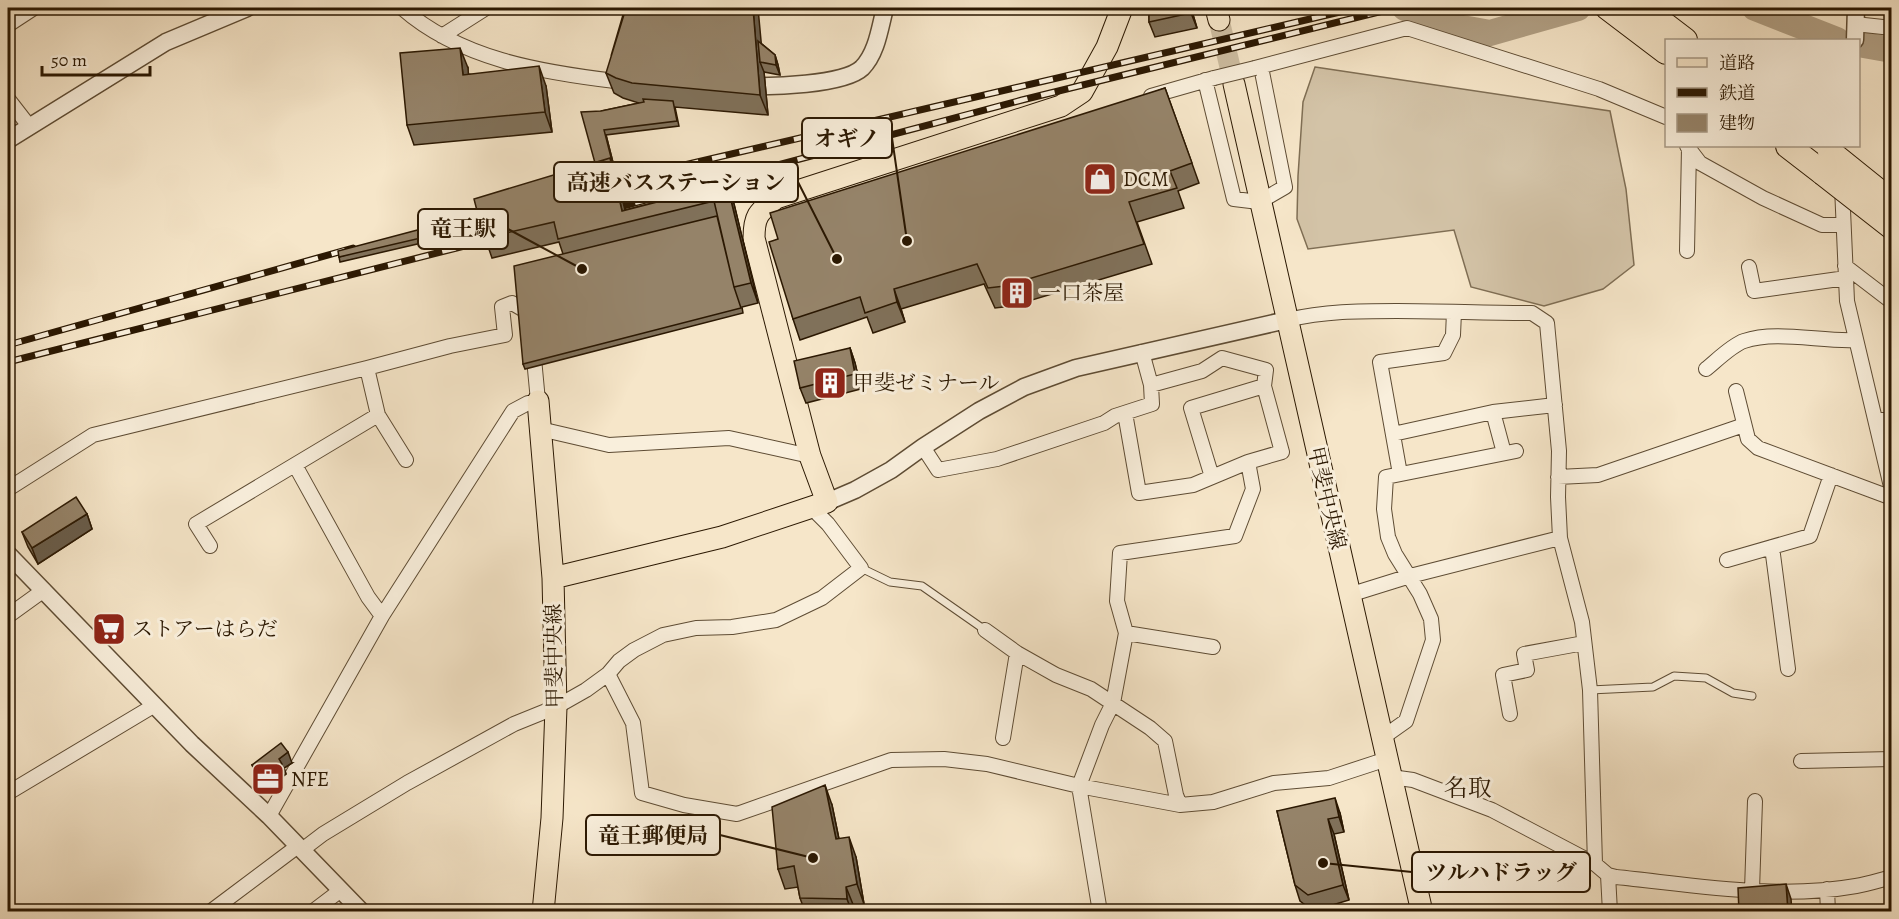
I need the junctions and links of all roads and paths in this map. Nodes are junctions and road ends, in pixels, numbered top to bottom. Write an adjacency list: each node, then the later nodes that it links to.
1 (34, 8): 9 (street)
2 (247, 8): 22 (street)
3 (402, 8): 12 (street)
4 (486, 8): 12 (street)
5 (885, 8): 18 (street)
6 (1122, 8): 58 (main road)
7 (1608, 8): 14 (highway)
8 (1643, 8): 13 (highway)
9 (8, 25)
10 (1855, 25): 11 (street)
11 (1892, 28)
12 (442, 36): 16 (street)
13 (1684, 39)
14 (1665, 51)
15 (1258, 68): 17 (street, bridge); 21 (street); 28 (street)
16 (620, 81)
17 (1218, 81): 20 (street); 28 (main road, 甲斐中央線); 28 (street)
18 (727, 85)
19 (8, 99): 22 (street)
20 (1142, 99)
21 (1665, 117)
22 (29, 126): 23 (street)
23 (8, 140)
24 (1688, 147): 30 (street); 32 (street)
25 (1793, 147): 26 (highway)
26 (1829, 154): 29 (highway, bridge); 30 (street); 31 (highway, bridge)
27 (1892, 194): 30 (street)
28 (1259, 202): 38 (main road, 甲斐中央線)
29 (1892, 202)
30 (1842, 218): 34 (street)
31 (1892, 227)
32 (1687, 251)
33 (1749, 267): 34 (street)
34 (1845, 272): 35 (street); 39 (street)
35 (1892, 302)
36 (1454, 312): 38 (street); 48 (street); 56 (street)
37 (531, 314): 42 (street)
38 (1287, 320): 41 (street); 79 (main road, 甲斐中央線)
39 (1856, 340): 43 (street); 52 (street)
40 (536, 344): 47 (street)
41 (1142, 352): 44 (street); 57 (street)
42 (367, 369): 51 (street); 66 (street)
43 (1706, 369)
44 (1150, 385): 45 (street); 50 (street)
45 (1264, 386): 60 (street); 64 (street)
46 (1736, 391): 54 (street)
47 (538, 401): 55 (main road, 甲斐中央線); 81 (street)
48 (1555, 405): 49 (street); 65 (street)
49 (1493, 412): 56 (street); 62 (street)
50 (1125, 413): 57 (street); 64 (street)
51 (378, 414): 59 (street); 61 (street)
52 (1875, 419): 53 (street); 67 (street)
53 (1892, 421)
54 (1744, 425): 63 (street); 65 (street)
55 (540, 429): 58 (street); 77 (main road, 甲斐中央線)
56 (1393, 434): 62 (street)
57 (924, 447): 69 (street)
58 (810, 456): 69 (main road)
59 (406, 460)
60 (1248, 462): 64 (street); 83 (street)
61 (295, 465): 71 (street); 81 (street)
62 (1400, 474): 76 (street)
63 (1831, 475): 68 (street); 72 (street)
64 (1212, 477)
65 (1558, 477): 70 (street)
66 (8, 489)
67 (1892, 491)
68 (1892, 498)
69 (819, 505): 75 (street); 77 (main road)
70 (1560, 538): 76 (street); 84 (street)
71 (210, 546)
72 (1772, 547): 74 (street); 87 (street)
73 (8, 554): 78 (street)
74 (1727, 560)
75 (861, 568): 82 (lane); 88 (street)
76 (1410, 576): 79 (street); 96 (street)
77 (552, 578): 93 (main road, 甲斐中央線)
78 (44, 590): 80 (street); 92 (street)
79 (1349, 595): 96 (main road, 甲斐中央線)
80 (8, 616)
81 (382, 616): 104 (street)
82 (985, 630): 86 (street)
83 (1126, 633): 85 (street); 91 (street)
84 (1584, 643): 89 (street); 94 (street)
85 (1213, 647)
86 (1017, 653): 91 (street); 95 (street)
87 (1788, 669)
88 (608, 674): 93 (street); 100 (street)
89 (1590, 690): 90 (lane); 106 (street)
90 (1752, 696)
91 (1113, 703): 100 (street); 103 (street)
92 (155, 705): 101 (street); 104 (street)
93 (556, 707): 105 (street); 115 (main road, 甲斐中央線)
94 (1510, 714)
95 (1003, 738)
96 (1382, 738): 99 (main road, 甲斐中央線)
97 (1892, 759): 98 (street)
98 (1801, 761)
99 (1389, 768): 103 (street); 106 (street); 117 (main road, 甲斐中央線)
100 (1079, 786): 103 (street); 116 (street)
101 (8, 793)
102 (1755, 801): 111 (street)
103 (1180, 805)
104 (269, 816): 105 (street)
105 (300, 848): 110 (street); 112 (street)
106 (1595, 864): 107 (street)
107 (1608, 875): 111 (street); 118 (street)
108 (1892, 877): 109 (street)
109 (1827, 889): 111 (street); 119 (street)
110 (341, 890): 113 (street); 114 (street)
111 (1752, 890)
112 (210, 912)
113 (312, 912)
114 (362, 912)
115 (543, 912)
116 (1100, 912)
117 (1422, 912)
118 (1610, 912)
119 (1828, 912)

